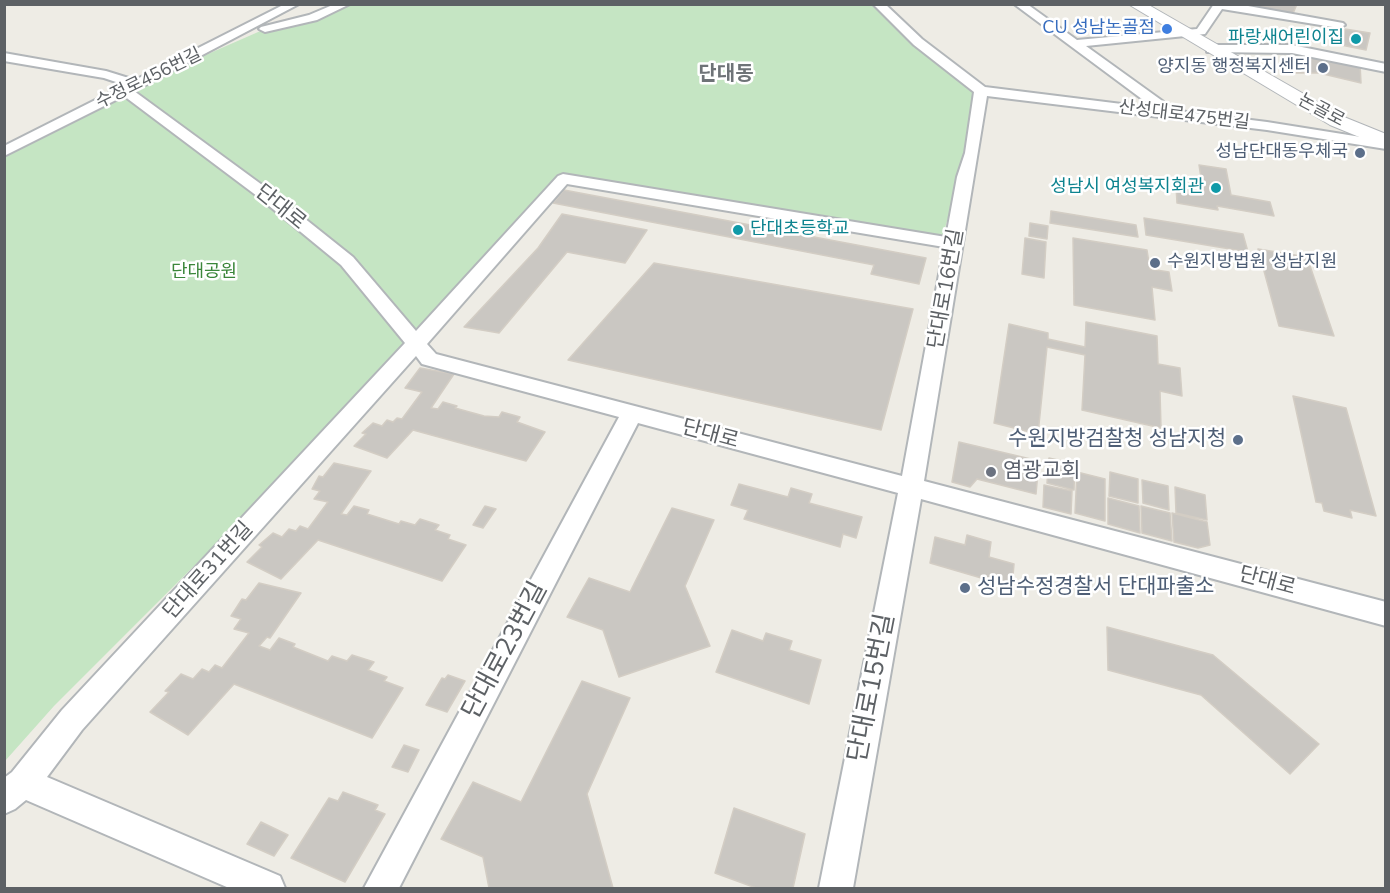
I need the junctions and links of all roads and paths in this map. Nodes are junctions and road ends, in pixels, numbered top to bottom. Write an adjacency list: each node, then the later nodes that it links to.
1 (294, 4): 10 (street, 수정로456번길)
2 (345, 4): 10 (street)
3 (878, 4): 17 (street)
4 (1019, 4): 12 (street)
5 (1135, 4): 11 (street, 논골로)
6 (1305, 4): 8 (street)
7 (1220, 5): 8 (street); 11 (street)
8 (1299, 19): 9 (street)
9 (1339, 26)
10 (237, 34): 16 (street, 수정로456번길)
11 (1186, 35): 12 (street); 13 (street, 논골로)
12 (1074, 44): 18 (street)
13 (1211, 49): 15 (street); 19 (street, 논골로)
14 (4, 57): 16 (street, 단대로)
15 (1386, 68)
16 (131, 88): 20 (street, 수정로456번길); 22 (street, 단대로)
17 (981, 91): 18 (street, 산성대로475번길); 21 (street, 단대로16번길)
18 (1167, 114): 19 (street, 산성대로475번길)
19 (1386, 144)
20 (4, 152)
21 (955, 244): 22 (street, 단대로31번길); 24 (street, 단대로16번길)
22 (416, 345): 23 (street, 단대로); 26 (street, 단대로31번길)
23 (632, 414): 24 (street, 단대로); 28 (street, 단대로23번길)
24 (911, 488): 25 (street, 단대로); 29 (street, 단대로15번길)
25 (1385, 616)
26 (14, 790): 27 (street)
27 (268, 888)
28 (381, 888)
29 (836, 888)

